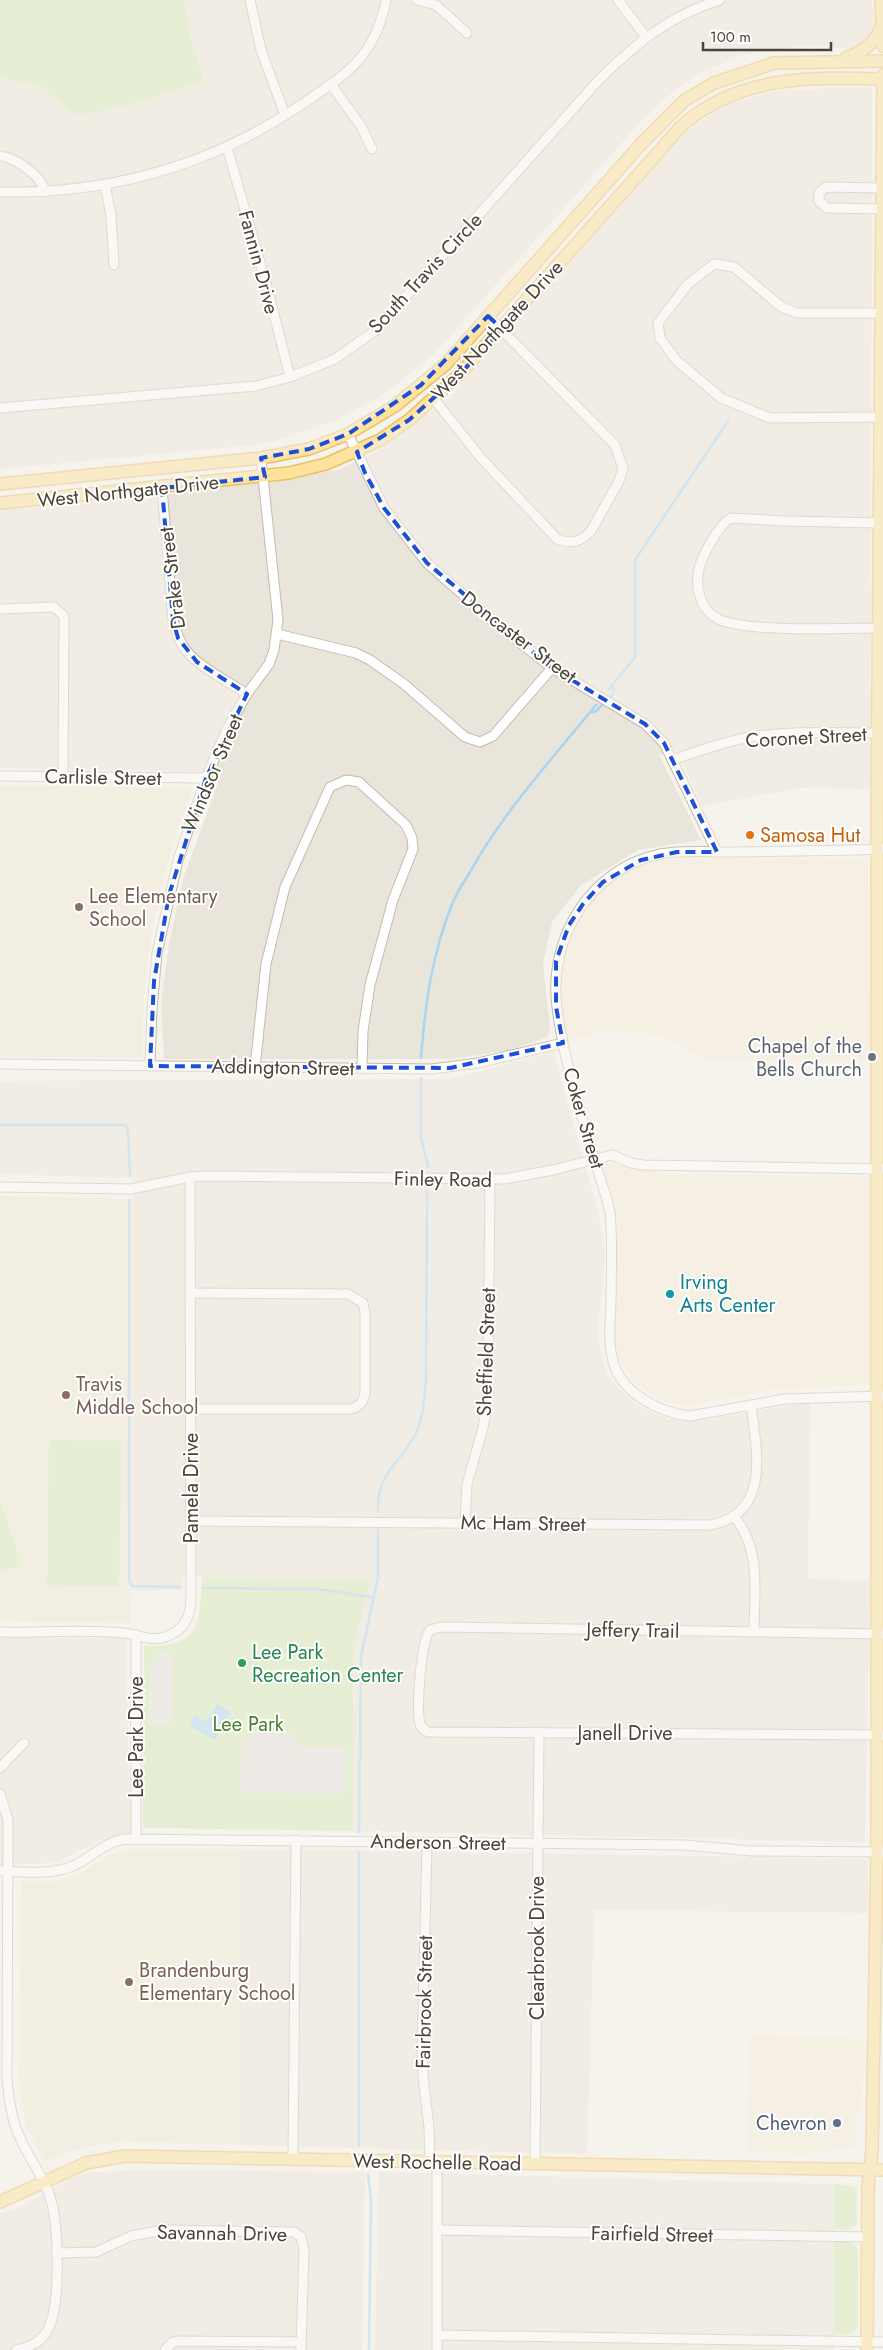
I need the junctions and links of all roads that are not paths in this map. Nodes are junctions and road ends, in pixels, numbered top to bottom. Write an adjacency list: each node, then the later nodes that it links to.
1 (250, 0): 16 (street)
2 (386, 0): 15 (street)
3 (417, 0): 8 (street)
4 (618, 0): 9 (street)
5 (720, 0): 9 (street, South Travis Circle)
6 (880, 0): 7 (main road)
7 (882, 21): 10 (main road); 12 (main road)
8 (467, 33)
9 (646, 36): 29 (street, South Travis Circle)
10 (883, 46)
11 (883, 60): 12 (main road, West Northgate Drive)
12 (836, 61): 27 (main road, West Northgate Drive)
13 (883, 75): 14 (main road)
14 (883, 79): 23 (main road); 28 (main road, West Northgate Drive)
15 (332, 86): 16 (street); 18 (street)
16 (285, 115): 17 (street)
17 (227, 147): 20 (street); 29 (street, Fannin Drive)
18 (372, 149)
19 (0, 156): 22 (street)
20 (105, 185): 22 (street); 25 (street)
21 (0, 192): 22 (street)
22 (45, 192)
23 (882, 193): 24 (main road); 24 (street)
24 (882, 209): 26 (main road)
25 (114, 265)
26 (882, 313): 32 (main road); 32 (street)
27 (488, 316): 28 (street); 33 (main road, West Northgate Drive)
28 (502, 329): 30 (main road, West Northgate Drive); 30 (street)
29 (290, 377): 31 (street, South Travis Circle)
30 (434, 399): 34 (main road, West Northgate Drive)
31 (0, 408)
32 (882, 417): 40 (main road)
33 (348, 434): 34 (street, Doncaster Street); 35 (main road, West Northgate Drive)
34 (357, 452): 36 (main road, West Northgate Drive); 45 (street, Doncaster Street)
35 (262, 458): 36 (street, Windsor Street); 37 (main road, West Northgate Drive)
36 (265, 477): 38 (main road, West Northgate Drive); 44 (street, Windsor Street)
37 (0, 484)
38 (162, 488): 39 (main road, West Northgate Drive); 46 (street, Drake Street)
39 (0, 503)
40 (881, 523): 41 (main road); 43 (street)
41 (882, 545): 43 (main road)
42 (0, 609): 50 (street)
43 (881, 628): 47 (main road)
44 (277, 634): 45 (street); 46 (street, Windsor Street)
45 (552, 668): 48 (street, Doncaster Street)
46 (247, 694): 51 (street, Windsor Street)
47 (881, 733): 48 (street, Coronet Street); 52 (main road)
48 (672, 760): 53 (street, Doncaster Street)
49 (0, 776): 50 (street, Carlisle Street)
50 (64, 777): 51 (street, Carlisle Street)
51 (206, 778): 58 (street, Windsor Street)
52 (880, 849): 53 (street, Coker Street); 54 (main road)
53 (717, 852): 56 (street, Coker Street)
54 (880, 922): 55 (main road)
55 (880, 995): 61 (main road)
56 (563, 1043): 60 (street, Addington Street); 62 (street, Coker Street)
57 (0, 1064): 58 (street, Addington Street)
58 (150, 1066): 59 (street, Addington Street)
59 (255, 1067): 60 (street, Addington Street); 60 (street)
60 (362, 1068)
61 (880, 1116): 63 (main road)
62 (594, 1160): 63 (street, Finley Road); 65 (street, Finley Road); 69 (street, Coker Street)
63 (880, 1169): 68 (main road)
64 (190, 1177): 65 (street, Finley Road); 66 (street, Finley Road); 67 (street, Pamela Drive)
65 (490, 1179): 74 (street, Sheffield Street)
66 (0, 1187)
67 (191, 1293): 70 (street, Pamela Drive); 70 (street)
68 (880, 1396): 69 (street, Coker Street); 71 (main road)
69 (751, 1405): 72 (street, Mc Ham Street)
70 (191, 1408): 73 (street, Pamela Drive)
71 (880, 1480): 77 (main road)
72 (734, 1516): 74 (street, Mc Ham Street); 76 (street)
73 (191, 1521): 74 (street, Mc Ham Street); 78 (street, Pamela Drive)
74 (465, 1522)
75 (0, 1632): 78 (street)
76 (754, 1632): 77 (street, Jeffery Trail); 79 (street, Jeffery Trail)
77 (880, 1634): 81 (main road)
78 (136, 1635): 85 (street, Lee Park Drive)
79 (420, 1674): 80 (street, Janell Drive)
80 (539, 1732): 81 (street, Janell Drive); 88 (street, Clearbrook Drive)
81 (880, 1734): 89 (main road)
82 (24, 1743): 83 (street)
83 (0, 1768)
84 (0, 1794): 90 (street)
85 (136, 1839): 86 (street, Anderson Street); 90 (street, Anderson Street)
86 (296, 1840): 87 (street, Anderson Street); 94 (street)
87 (427, 1842): 88 (street, Anderson Street); 95 (street, Fairbrook Street)
88 (538, 1843): 89 (street, Anderson Street); 96 (street, Clearbrook Drive)
89 (880, 1852): 91 (main road)
90 (4, 1871): 99 (street)
91 (879, 1983): 92 (main road)
92 (876, 2005): 93 (main road); 97 (main road)
93 (883, 2053)
94 (292, 2159): 95 (main road, West Rochelle Road); 99 (main road, West Rochelle Road)
95 (433, 2162): 96 (main road, West Rochelle Road); 101 (street, Fairbrook Street)
96 (535, 2164): 97 (main road, West Rochelle Road)
97 (870, 2170): 98 (main road, West Rochelle Road); 102 (main road)
98 (883, 2170)
99 (43, 2181): 100 (main road, West Rochelle Road); 103 (street)
100 (0, 2202)
101 (437, 2230): 102 (street, Fairfield Street); 104 (street, Fairbrook Street)
102 (867, 2237): 107 (main road)
103 (56, 2253): 106 (street, Savannah Drive); 108 (street)
104 (437, 2335): 107 (street); 110 (street, Fairbrook Street)
105 (883, 2342): 107 (street)
106 (301, 2346): 109 (street)
107 (867, 2346)
108 (16, 2350)
109 (165, 2350)
110 (437, 2350)

